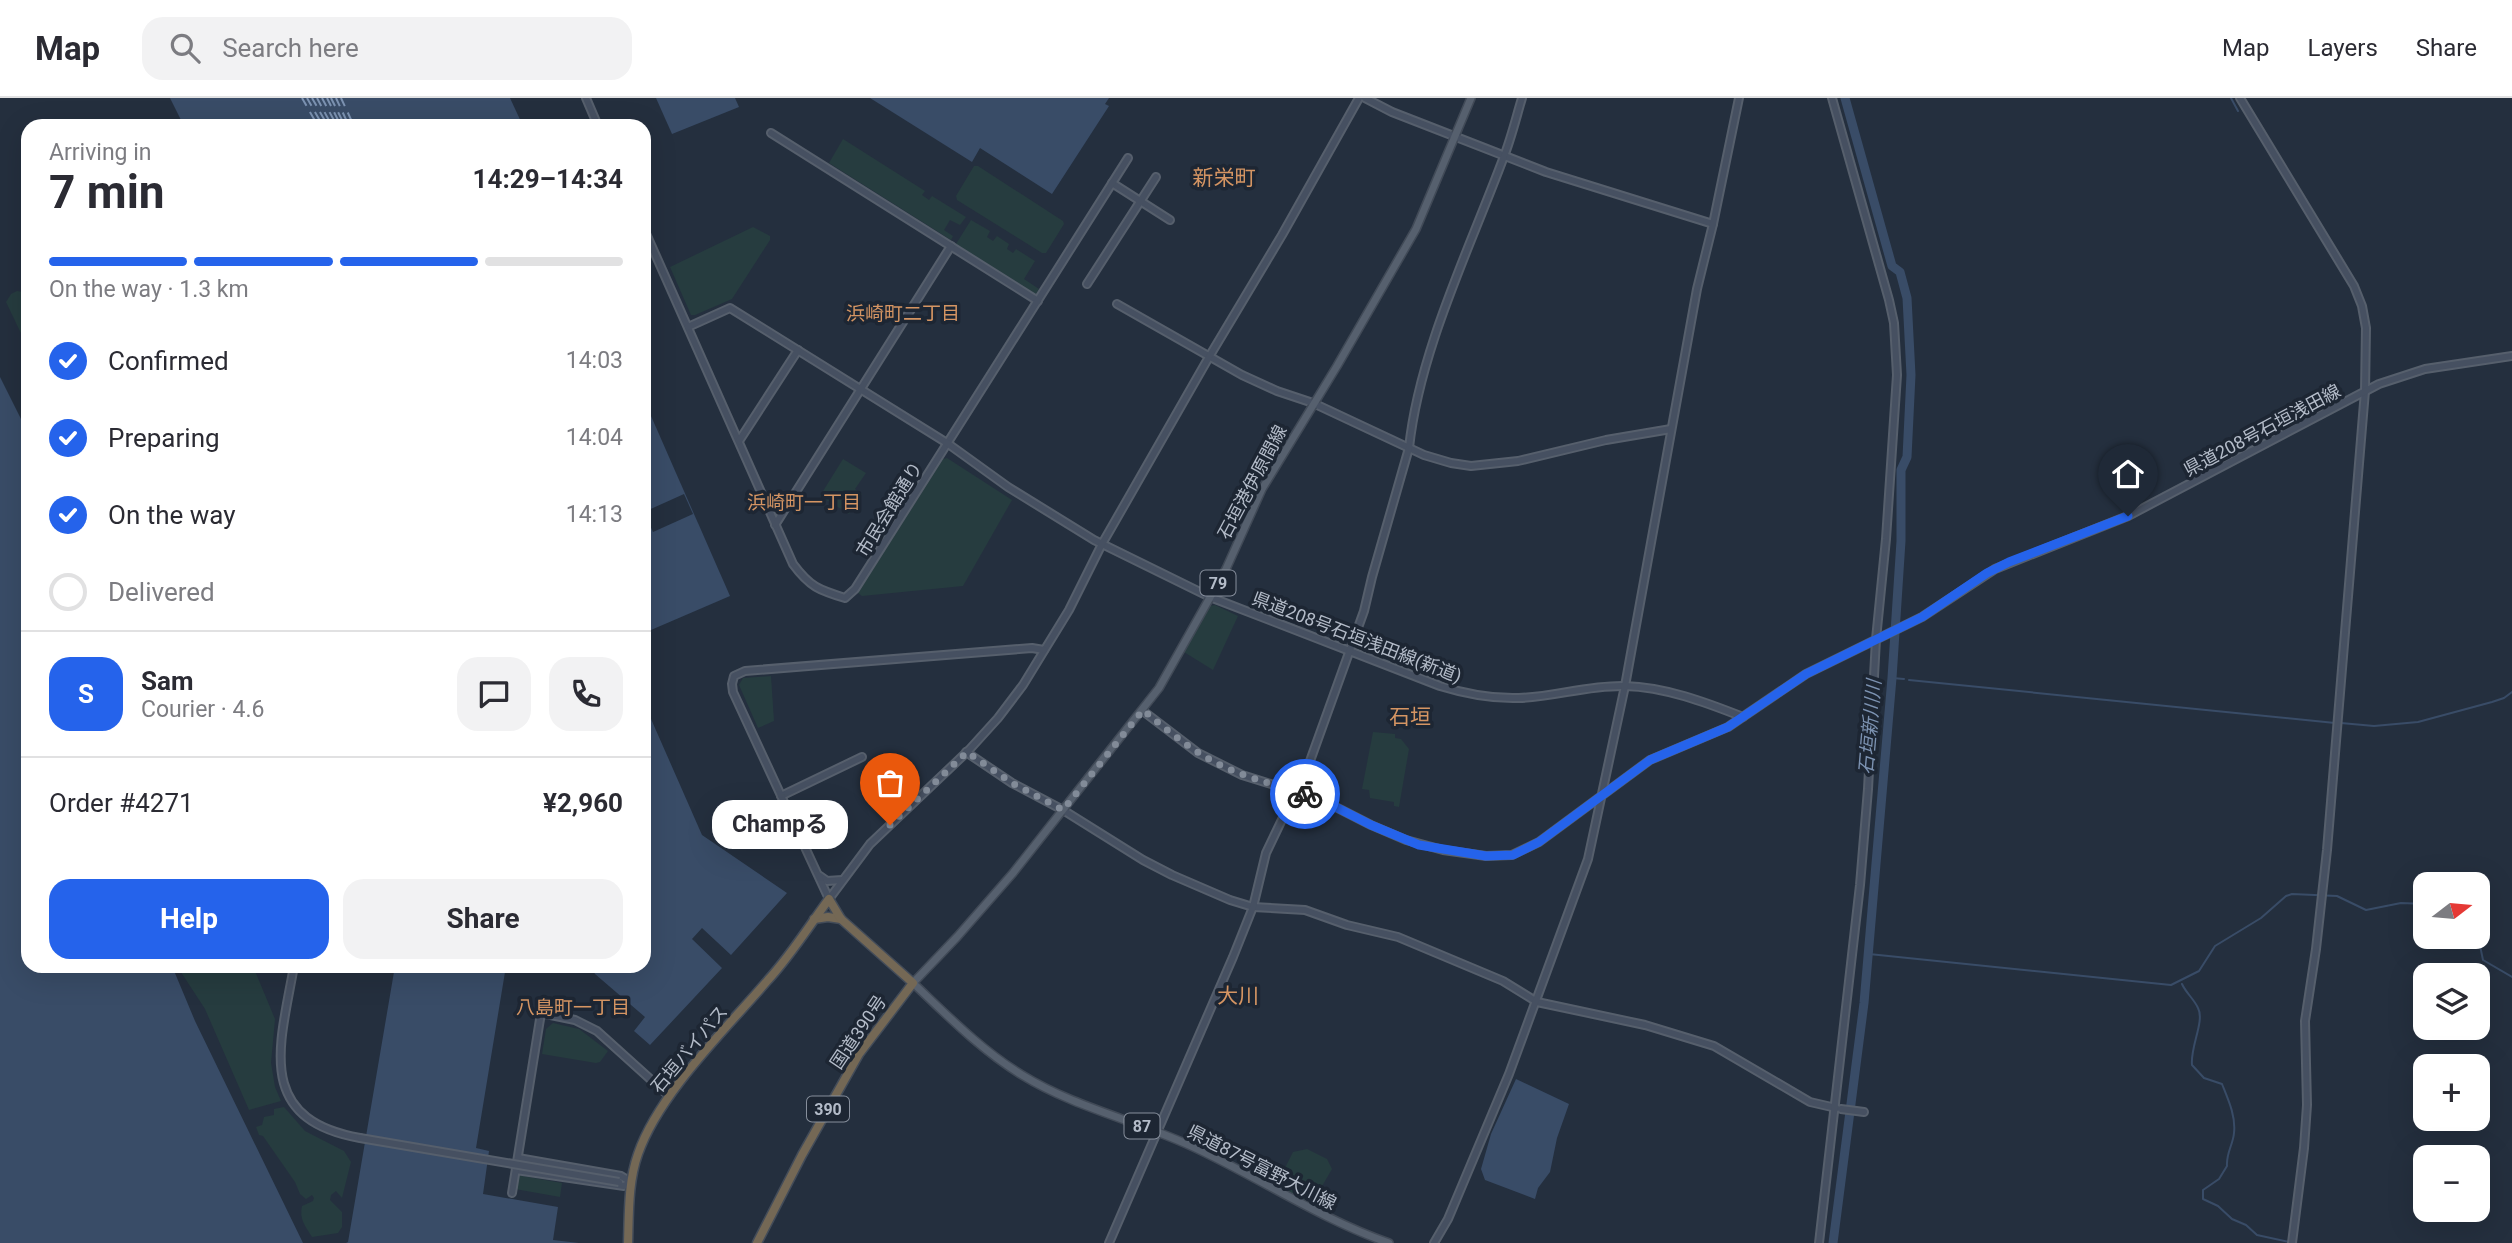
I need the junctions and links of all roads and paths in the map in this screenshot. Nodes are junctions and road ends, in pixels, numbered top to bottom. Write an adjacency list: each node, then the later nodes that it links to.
1 (586, 98): 9 (street)
2 (1359, 98): 27 (street)
3 (1365, 98): 11 (street)
4 (1471, 98): 11 (main road, 石垣港伊原間線 / 79)
5 (1522, 98): 12 (street)
6 (1739, 98): 18 (street)
7 (1832, 98): 38 (street)
8 (2240, 98): 29 (street)
9 (595, 119)
10 (771, 133): 20 (street)
11 (1453, 136): 12 (street); 30 (main road, 石垣港伊原間線 / 79)
12 (1504, 157): 18 (street); 34 (street)
13 (1128, 158): 15 (street, 市民会館通り)
14 (1156, 177): 16 (street)
15 (1112, 183): 16 (street); 22 (street, 市民会館通り)
16 (1141, 201): 17 (street); 21 (street)
17 (1170, 219)
18 (1713, 224): 31 (street)
19 (651, 245): 24 (street)
20 (951, 246): 22 (street); 28 (street)
21 (1087, 284)
22 (1038, 301): 33 (street, 市民会館通り)
23 (1117, 304): 27 (street)
24 (688, 327): 25 (street, 県道208号石垣浅田線(新道)); 32 (street)
25 (798, 350): 28 (street, 県道208号石垣浅田線(新道)); 32 (street)
26 (2512, 356): 29 (street, 県道208号石垣浅田線)
27 (1209, 357): 30 (street); 36 (street)
28 (860, 390): 33 (street, 県道208号石垣浅田線(新道)); 35 (street)
29 (2365, 391): 38 (street, 県道208号石垣浅田線); 73 (street)
30 (1313, 403): 34 (street); 37 (main road, 石垣港伊原間線 / 79)
31 (1671, 429): 34 (street); 41 (street)
32 (739, 441): 35 (street)
33 (947, 443): 35 (street, 市民会館通り); 36 (street, 県道208号石垣浅田線(新道))
34 (1409, 448): 40 (street)
35 (775, 525)
36 (1102, 544): 37 (street, 県道208号石垣浅田線(新道)); 39 (street)
37 (1210, 597): 40 (street, 県道208号石垣浅田線(新道)); 42 (main road, 石垣港伊原間線 / 79)
38 (1879, 637): 43 (street, 県道208号石垣浅田線); 60 (street)
39 (1044, 650): 44 (street); 48 (street)
40 (1350, 651): 41 (street, 県道208号石垣浅田線(新道)); 46 (street)
41 (1625, 686): 43 (street, 県道208号石垣浅田線(新道)); 47 (street)
42 (1143, 710): 46 (street, 県道208号石垣浅田線); 49 (main road, 石垣港伊原間線 / 79)
43 (1743, 717): 47 (street, 県道208号石垣浅田線)
44 (967, 752): 49 (street); 51 (street)
45 (862, 757): 48 (street)
46 (1295, 791): 47 (street, 県道208号石垣浅田線); 53 (street)
47 (1604, 792): 58 (street)
48 (781, 796): 50 (street)
49 (1063, 810): 53 (street); 57 (main road, 石垣港伊原間線 / 79)
50 (816, 872): 51 (street); 52 (street)
51 (842, 880): 52 (street)
52 (829, 899): 54 (highway, 石垣バイパス); 55 (highway)
53 (1253, 906): 58 (street); 62 (street)
54 (814, 919): 55 (highway); 59 (highway, 石垣バイパス)
55 (841, 919): 57 (highway)
56 (293, 973): 65 (street, bridge)
57 (913, 983): 62 (main road, 県道87号富野大川線 / 87); 68 (highway, 国道390号 / 390)
58 (1537, 1002): 60 (street); 71 (street)
59 (669, 1097): 63 (street); 65 (highway, 石垣バイパス)
60 (1838, 1109): 61 (street); 72 (street)
61 (1864, 1112)
62 (1157, 1132): 69 (street); 70 (main road, 県道87号富野大川線 / 87)
63 (518, 1158): 64 (street); 65 (street)
64 (516, 1170): 65 (street); 66 (street)
65 (631, 1182): 67 (highway, 石垣バイパス)
66 (512, 1193)
67 (628, 1243)
68 (757, 1243)
69 (1109, 1243)
70 (1389, 1243)
71 (1434, 1243)
72 (1819, 1243)
73 (2292, 1243)

